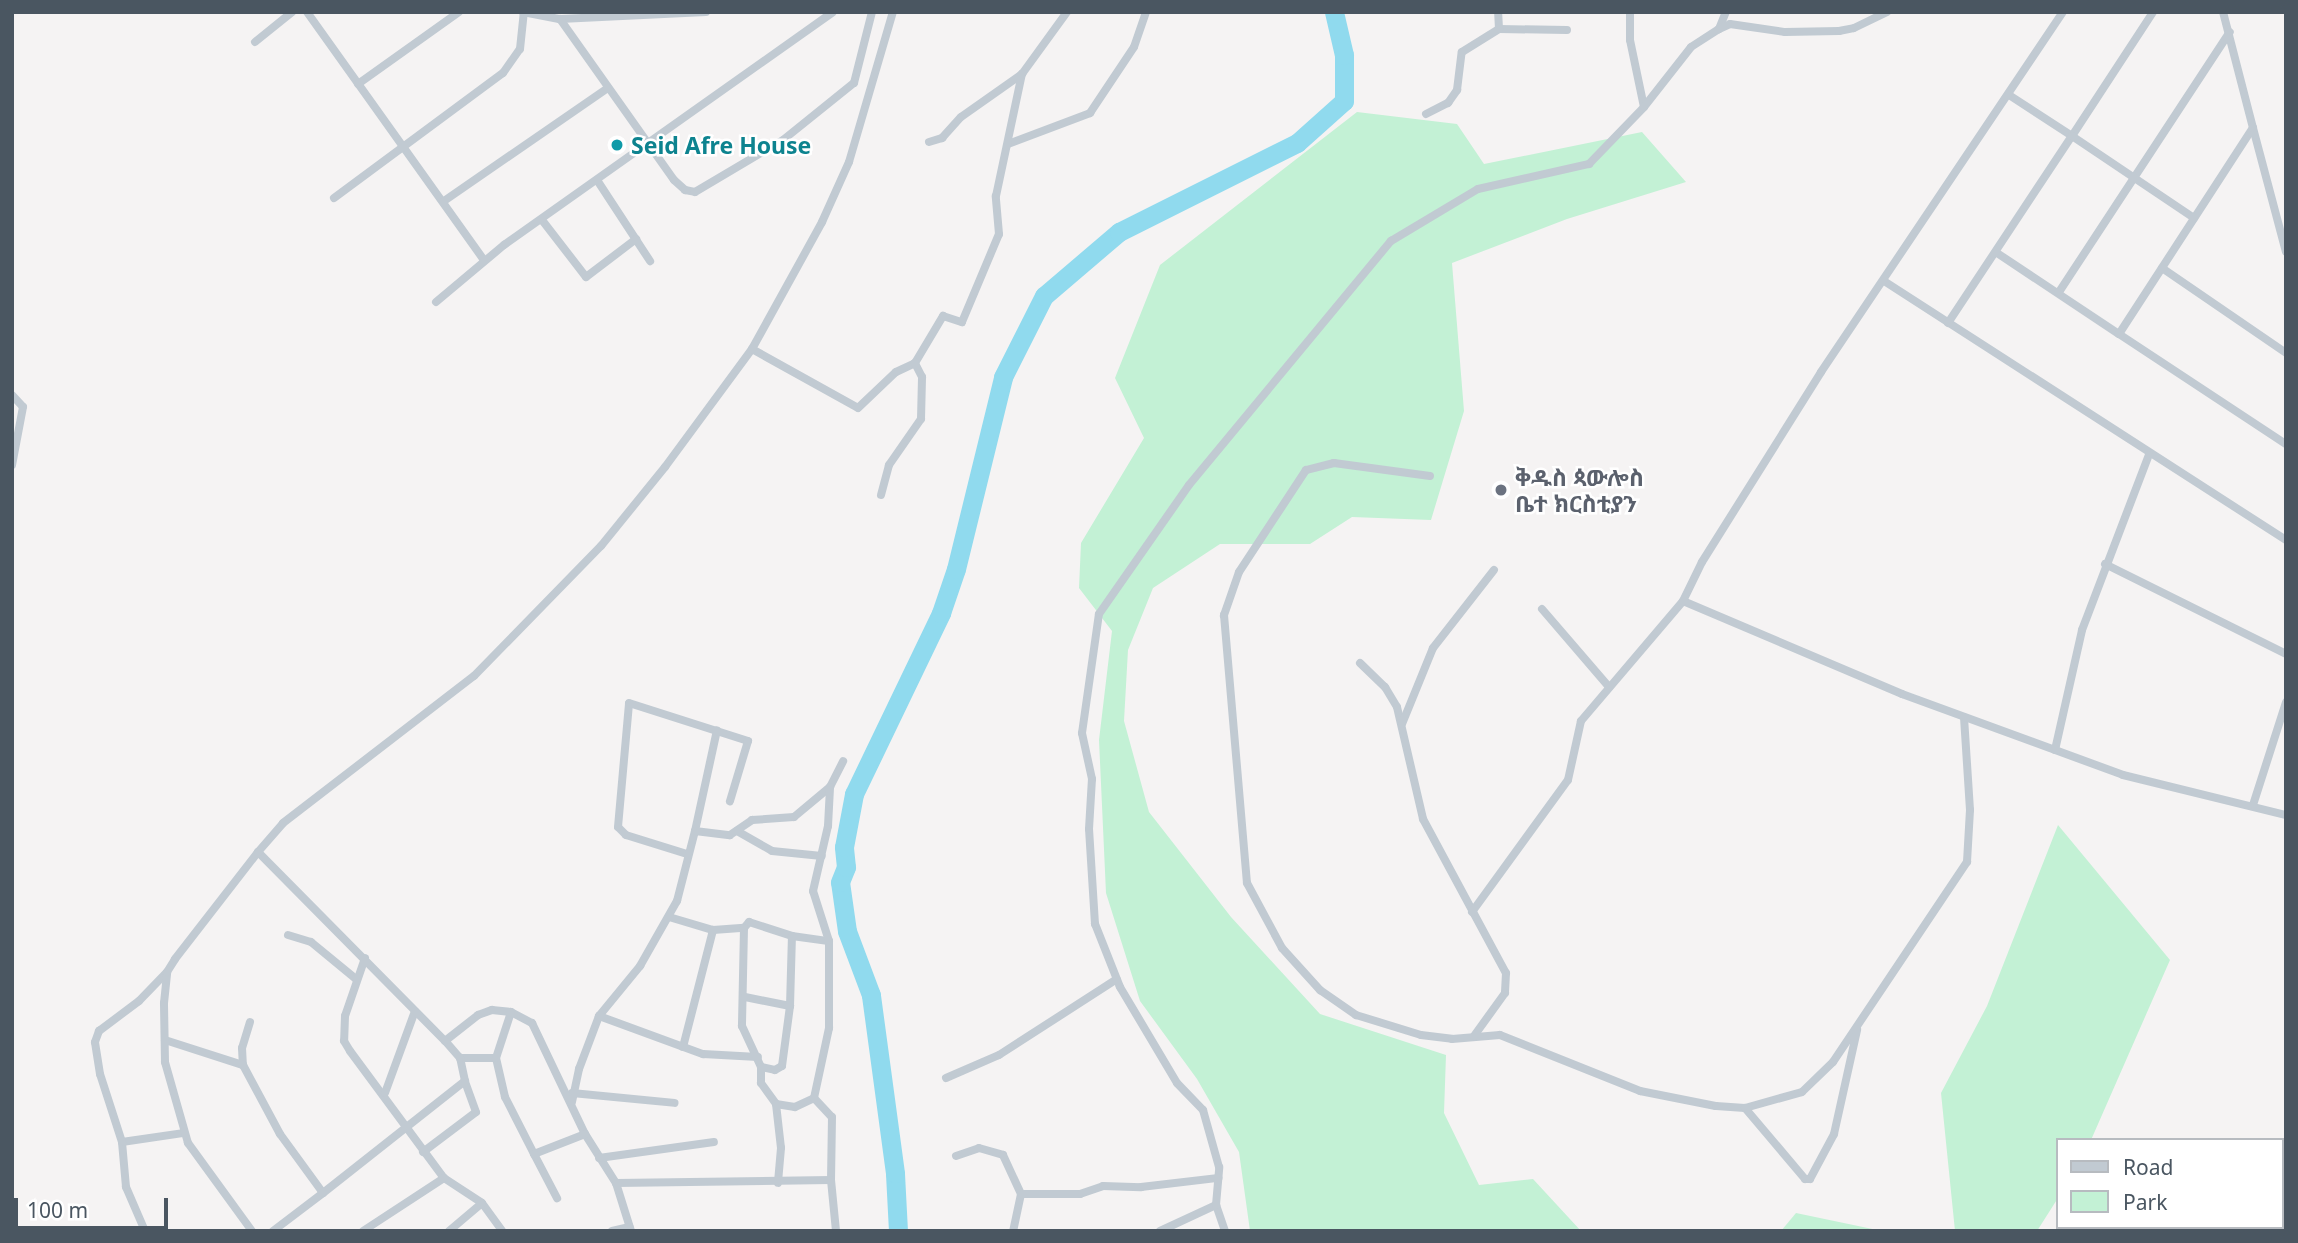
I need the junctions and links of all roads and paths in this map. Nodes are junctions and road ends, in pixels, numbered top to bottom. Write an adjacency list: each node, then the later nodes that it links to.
1 (292, 12): 24 (street)
2 (307, 12): 26 (street)
3 (459, 12): 26 (street)
4 (706, 12): 18 (street)
5 (833, 12): 33 (street)
6 (872, 12): 33 (street)
7 (893, 12): 56 (street)
8 (1067, 12): 25 (street)
9 (1146, 12): 36 (street)
10 (1498, 12): 20 (street)
11 (1630, 12): 29 (street)
12 (1726, 12): 21 (street)
13 (1887, 12): 21 (street)
14 (2063, 12): 28 (street)
15 (2153, 12): 32 (street)
16 (2223, 12): 23 (street)
17 (524, 13): 19 (street); 35 (street)
18 (611, 14): 19 (street)
19 (560, 19): 27 (street)
20 (1499, 29): 22 (street); 30 (street)
21 (1719, 29): 29 (street)
22 (1567, 30)
23 (2230, 32): 31 (street); 37 (street)
24 (255, 41)
25 (1022, 74): 34 (street); 36 (street)
26 (358, 84): 35 (street)
27 (608, 88): 33 (street); 40 (street)
28 (2009, 95): 32 (street); 51 (street)
29 (1644, 107): 98 (street)
30 (1426, 114)
31 (2253, 128): 42 (street); 43 (street)
32 (2072, 136): 37 (street); 47 (street)
33 (650, 142): 38 (street)
34 (929, 142)
35 (402, 143): 39 (street); 40 (street)
36 (1008, 144): 58 (street)
37 (2133, 176): 43 (street); 52 (street)
38 (597, 180): 44 (street); 45 (street)
39 (334, 198)
40 (444, 201): 48 (street)
41 (2286, 212): 42 (street)
42 (2276, 215): 46 (street)
43 (2194, 218): 50 (street)
44 (542, 220): 45 (street); 48 (street)
45 (636, 239): 49 (street)
46 (2286, 252)
47 (1997, 253): 52 (street); 54 (street)
48 (484, 260): 53 (street)
49 (650, 261)
50 (2162, 268): 55 (street); 57 (street)
51 (1884, 281): 54 (street); 68 (street)
52 (2059, 292): 55 (street)
53 (436, 302)
54 (1948, 323): 61 (street)
55 (2119, 334): 60 (street)
56 (752, 349): 58 (street); 85 (street)
57 (2286, 353)
58 (915, 363): 64 (street)
59 (12, 395): 62 (street)
60 (2286, 444)
61 (2149, 455): 65 (street); 66 (street)
62 (12, 465)
63 (1430, 476): 106 (street)
64 (881, 495)
65 (2286, 540)
66 (2105, 564): 70 (street); 77 (street)
67 (1494, 570): 75 (street)
68 (1682, 601): 72 (street); 74 (street)
69 (1542, 609): 72 (street)
70 (2286, 654)
71 (1360, 663): 75 (street)
72 (1609, 687): 88 (street)
73 (2286, 702): 81 (street)
74 (1964, 717): 77 (street); 105 (street)
75 (1402, 724): 88 (street)
76 (717, 730): 80 (street); 83 (street); 86 (street)
77 (2055, 750): 81 (street)
78 (843, 761): 79 (street)
79 (830, 787): 84 (street); 87 (street)
80 (730, 801)
81 (2253, 805): 82 (street)
82 (2285, 813)
83 (695, 831): 84 (street); 86 (street)
84 (737, 831): 87 (street)
85 (258, 852): 95 (street); 96 (street)
86 (687, 854): 89 (street)
87 (822, 856): 94 (street)
88 (1472, 912): 106 (street)
89 (669, 917): 91 (street); 103 (street)
90 (744, 929): 91 (street); 93 (street); 99 (street)
91 (713, 930): 109 (street)
92 (288, 935): 97 (street)
93 (792, 936): 94 (street); 100 (street)
94 (829, 941): 119 (street)
95 (365, 958): 97 (street); 101 (street)
96 (167, 972): 107 (street); 127 (street)
97 (356, 979): 117 (street)
98 (1117, 979): 115 (street); 134 (street)
99 (745, 997): 100 (street); 110 (street)
100 (790, 1006): 114 (street)
101 (415, 1011): 108 (street); 117 (street)
102 (511, 1012): 108 (street); 112 (street); 121 (street)
103 (599, 1016): 109 (street); 118 (street)
104 (250, 1022): 113 (street)
105 (1857, 1027): 123 (street); 123 (street)
106 (1474, 1036): 123 (street)
107 (165, 1040): 113 (street); 125 (street)
108 (445, 1041): 111 (street)
109 (682, 1047): 110 (street)
110 (758, 1057): 114 (street)
111 (460, 1058): 112 (street); 116 (street)
112 (496, 1058): 130 (street)
113 (243, 1065): 138 (street)
114 (761, 1067): 122 (street)
115 (946, 1078)
116 (465, 1081): 124 (street); 129 (street)
117 (384, 1093): 124 (street)
118 (572, 1093): 120 (street); 121 (street)
119 (814, 1097): 122 (street); 135 (street)
120 (676, 1103)
121 (572, 1104): 126 (street)
122 (776, 1104): 137 (street)
123 (1745, 1108)
124 (405, 1127): 129 (street); 138 (street)
125 (184, 1133): 127 (street); 147 (street)
126 (585, 1135): 130 (street); 132 (street)
127 (122, 1142): 146 (street)
128 (714, 1142): 132 (street)
129 (424, 1152): 133 (street)
130 (534, 1154): 140 (street)
131 (956, 1156): 139 (street)
132 (598, 1158): 136 (street)
133 (444, 1178): 141 (street); 143 (street)
134 (1218, 1178): 139 (street); 142 (street)
135 (831, 1180): 137 (street); 152 (street)
136 (616, 1183): 137 (street); 144 (street)
137 (778, 1183)
138 (323, 1193): 145 (street)
139 (1021, 1194): 153 (street)
140 (557, 1198)
141 (482, 1203): 149 (street); 150 (street)
142 (1216, 1205): 154 (street); 155 (street)
143 (376, 1227): 148 (street)
144 (631, 1229): 151 (street)
145 (272, 1230)
146 (145, 1231)
147 (252, 1231)
148 (363, 1231)
149 (449, 1231)
150 (502, 1231)
151 (612, 1231)
152 (836, 1231)
153 (1013, 1231)
154 (1160, 1231)
155 (1225, 1231)

